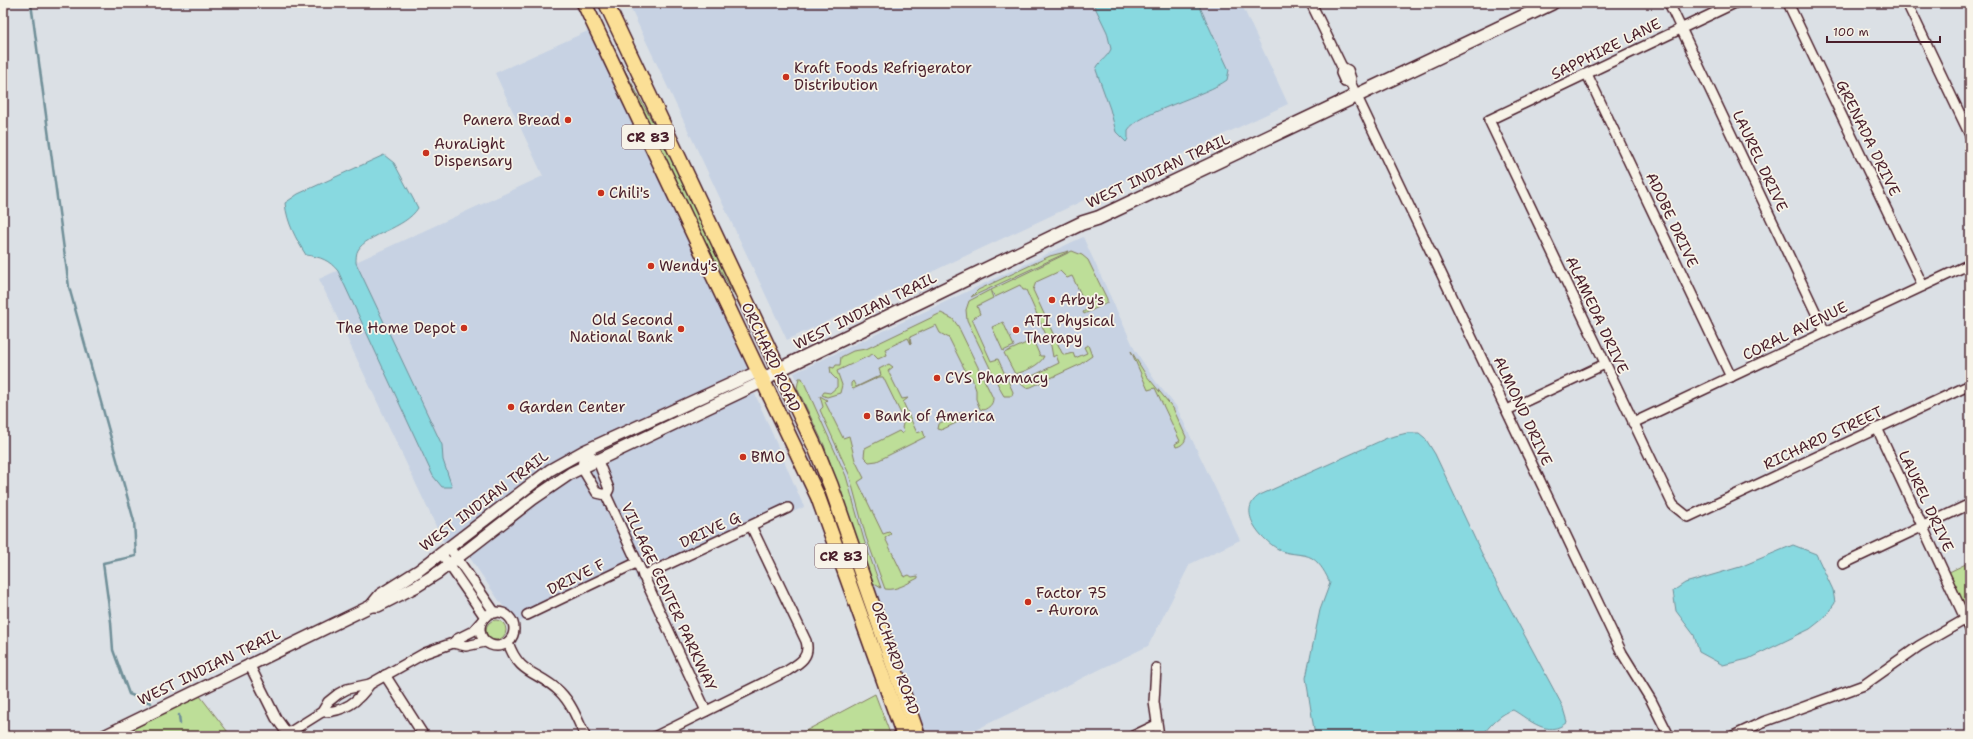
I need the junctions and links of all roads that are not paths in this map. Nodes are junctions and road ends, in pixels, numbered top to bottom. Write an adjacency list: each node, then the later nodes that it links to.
1 (584, 3): 19 (main road, ORCHARD ROAD / CR 83)
2 (606, 3): 18 (main road, ORCHARD ROAD / CR 83)
3 (1310, 3): 11 (street, ALMOND DRIVE)
4 (1552, 3): 11 (main road, WEST INDIAN TRAIL)
5 (1669, 3): 9 (street, LAUREL DRIVE)
6 (1735, 3): 9 (street, SAPPHIRE LANE)
7 (1788, 3): 15 (street, GRENADA DRIVE)
8 (1907, 3): 13 (street)
9 (1682, 28): 10 (street, SAPPHIRE LANE); 16 (street, LAUREL DRIVE)
10 (1587, 74): 12 (street, SAPPHIRE LANE); 20 (street, ADOBE DRIVE)
11 (1357, 94): 18 (main road, WEST INDIAN TRAIL); 22 (street, ALMOND DRIVE)
12 (1489, 120): 17 (street, ALAMEDA DRIVE)
13 (1970, 135)
14 (1970, 264): 15 (street, CORAL AVENUE)
15 (1923, 286): 16 (street, CORAL AVENUE)
16 (1825, 332): 20 (street, CORAL AVENUE)
17 (1605, 364): 22 (street); 23 (street, ALAMEDA DRIVE)
18 (778, 370): 19 (main road, WEST INDIAN TRAIL); 61 (main road, ORCHARD ROAD / CR 83)
19 (762, 376): 25 (street, WEST INDIAN TRAIL); 26 (street, WEST INDIAN TRAIL); 60 (main road, ORCHARD ROAD / CR 83)
20 (1731, 377): 23 (street, CORAL AVENUE)
21 (1970, 385): 24 (street, RICHARD STREET)
22 (1507, 410): 64 (street, ALMOND DRIVE)
23 (1633, 423): 31 (street, ALAMEDA DRIVE)
24 (1877, 428): 31 (street, RICHARD STREET); 33 (street, LAUREL DRIVE)
25 (584, 451): 26 (street); 27 (street); 34 (street, WEST INDIAN TRAIL)
26 (598, 460): 27 (street, WEST INDIAN TRAIL); 28 (street, VILLAGE CENTER PARKWAY)
27 (582, 468): 28 (street, VILLAGE CENTER PARKWAY); 35 (street, WEST INDIAN TRAIL)
28 (606, 496): 36 (street, VILLAGE CENTER PARKWAY)
29 (1970, 504): 33 (street)
30 (788, 508): 32 (street, DRIVE G)
31 (1688, 517)
32 (751, 526): 38 (street, DRIVE G); 52 (street)
33 (1923, 526): 37 (street); 42 (street, LAUREL DRIVE)
34 (445, 550): 35 (street); 39 (street, WEST INDIAN TRAIL)
35 (452, 561): 39 (street, WEST INDIAN TRAIL); 40 (street); 43 (street)
36 (636, 563): 38 (street, VILLAGE CENTER PARKWAY); 41 (street, DRIVE F)
37 (1843, 564)
38 (643, 576): 52 (street, VILLAGE CENTER PARKWAY)
39 (371, 606): 48 (street, WEST INDIAN TRAIL)
40 (496, 613): 43 (street); 46 (street)
41 (527, 615)
42 (1966, 619): 44 (street, LAUREL DRIVE); 65 (street)
43 (483, 620): 45 (street); 47 (street)
44 (1970, 629)
45 (485, 642): 46 (street); 47 (street)
46 (508, 642): 58 (street)
47 (453, 643): 50 (street)
48 (249, 664): 55 (street); 56 (street, WEST INDIAN TRAIL)
49 (1156, 668): 54 (street)
50 (385, 675): 51 (street); 57 (street)
51 (370, 684): 53 (street); 53 (street)
52 (706, 711): 59 (street)
53 (322, 712): 55 (street)
54 (1156, 725): 62 (street); 63 (street)
55 (288, 735)
56 (104, 736)
57 (424, 736)
58 (585, 736)
59 (656, 736)
60 (904, 736)
61 (918, 736)
62 (1133, 736)
63 (1159, 736)
64 (1669, 736)
65 (1732, 736)

